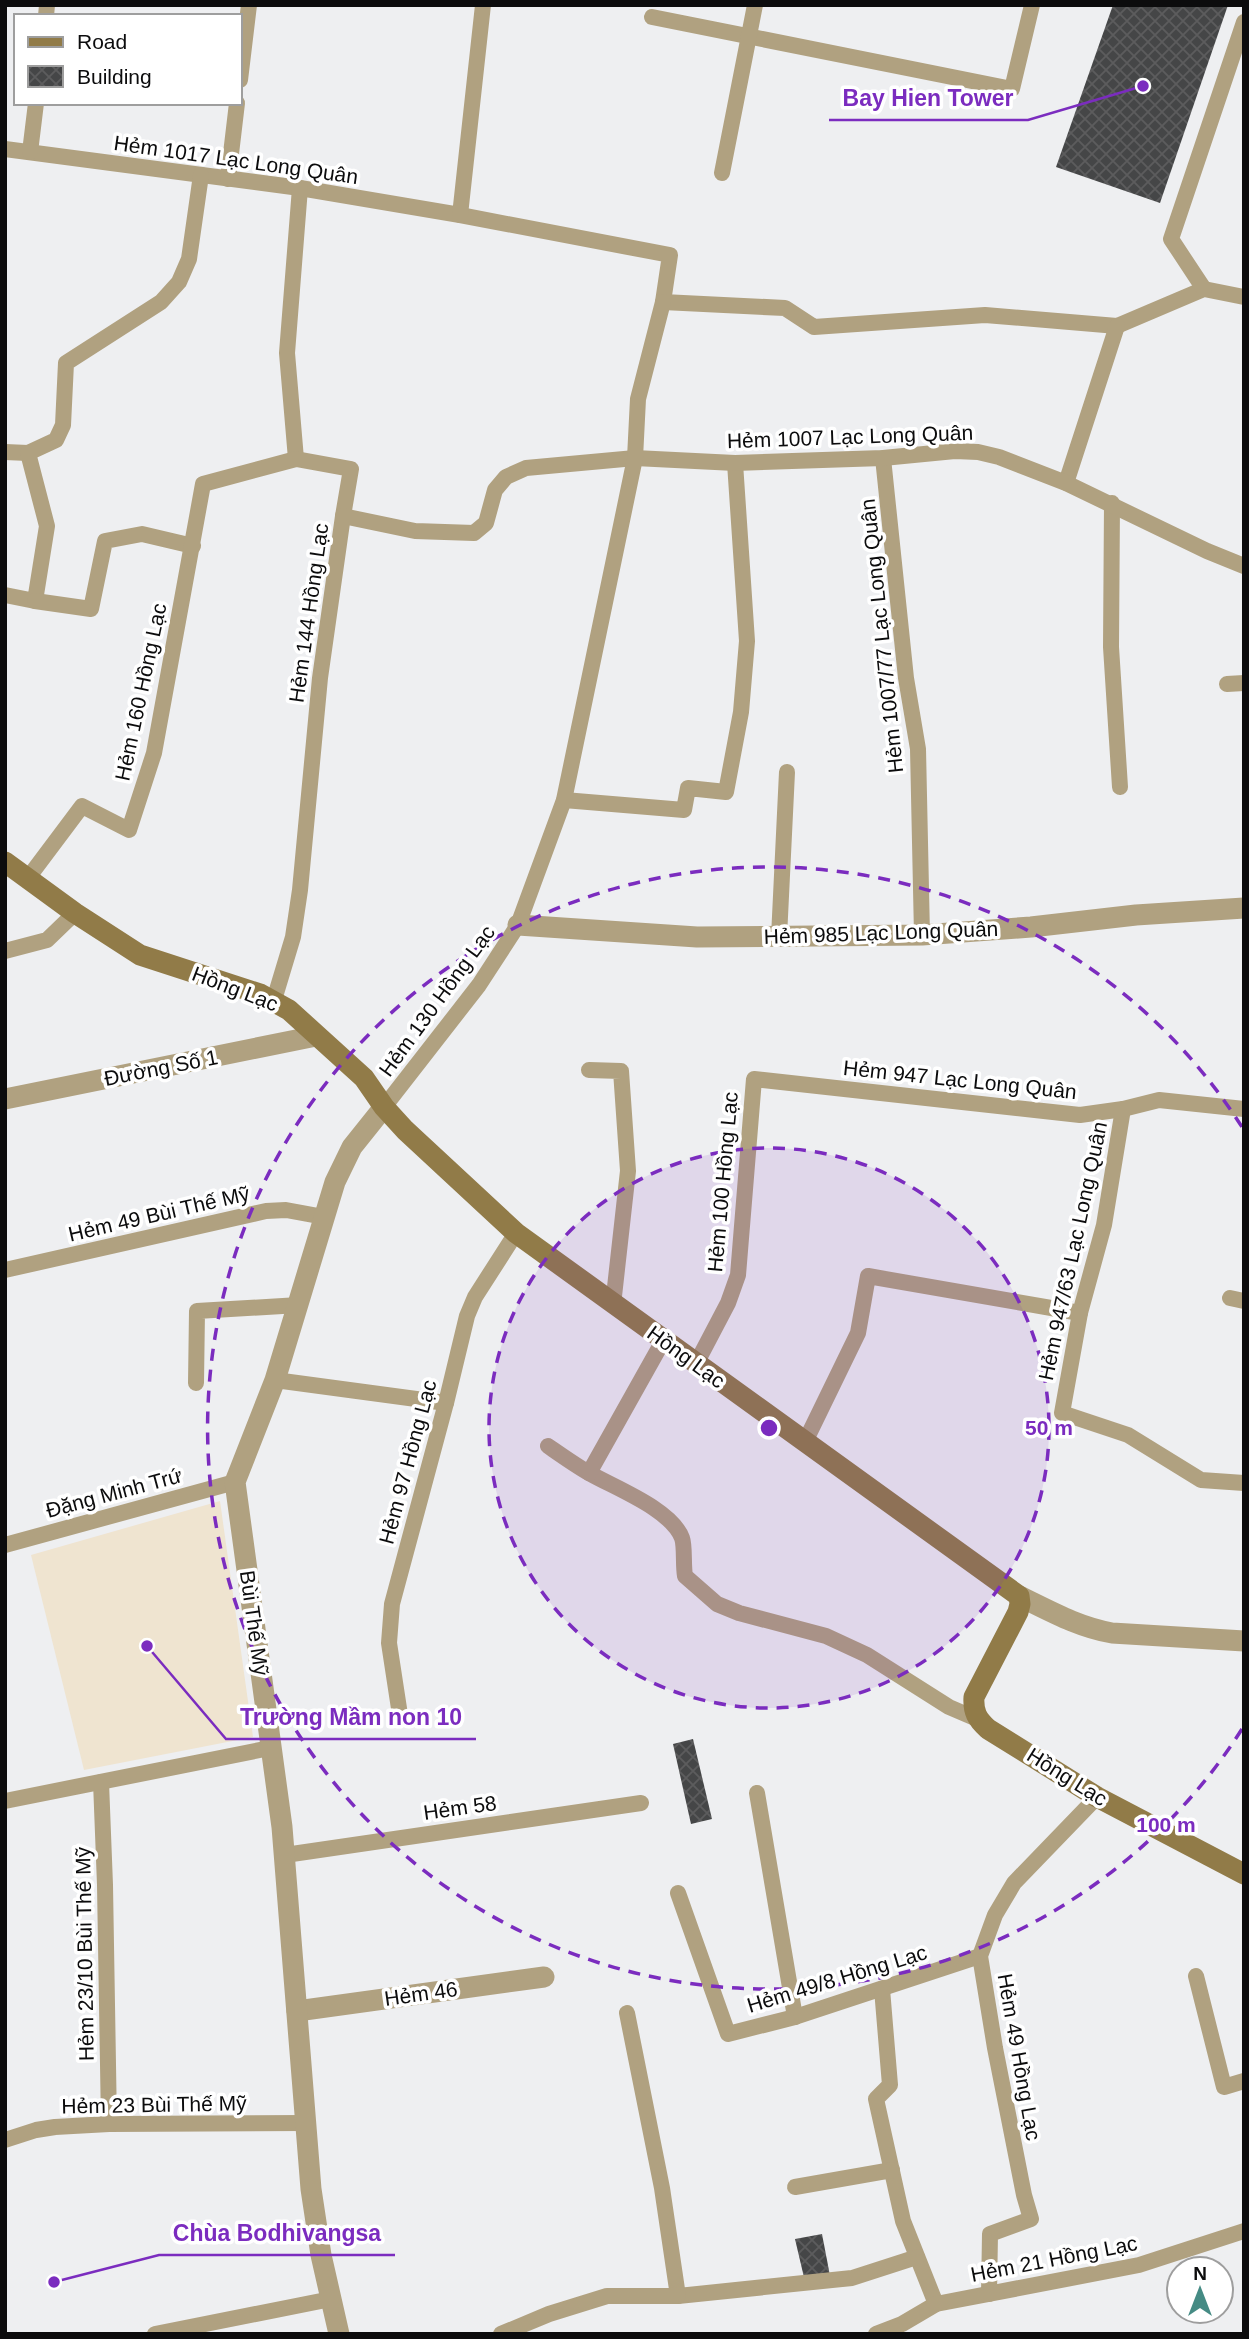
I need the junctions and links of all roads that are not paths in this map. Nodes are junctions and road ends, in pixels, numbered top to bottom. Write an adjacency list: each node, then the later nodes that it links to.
1 (249, 5): 8 (lane)
2 (483, 5): 17 (lane)
3 (755, 5): 7 (lane)
4 (1032, 5): 7 (lane)
5 (652, 17): 7 (lane)
6 (1244, 22): 18 (lane)
7 (749, 36): 13 (lane)
8 (242, 63)
9 (36, 105): 12 (lane)
10 (237, 105): 15 (lane)
11 (5, 149): 12 (lane, Hẻm 1017 Lạc Long Quân)
12 (30, 152): 14 (lane, Hẻm 1017 Lạc Long Quân)
13 (722, 173)
14 (201, 175): 15 (lane, Hẻm 1017 Lạc Long Quân); 23 (lane)
15 (228, 178): 16 (lane, Hẻm 1017 Lạc Long Quân)
16 (300, 188): 17 (lane, Hẻm 1017 Lạc Long Quân); 26 (lane)
17 (460, 215): 20 (lane, Hẻm 1017 Lạc Long Quân)
18 (1204, 289): 19 (lane); 21 (lane)
19 (1244, 297)
20 (663, 302): 21 (lane); 24 (lane)
21 (1117, 326): 28 (lane)
22 (5, 452): 23 (lane)
23 (28, 453): 34 (lane)
24 (635, 458): 27 (lane, Hẻm 1007 Lạc Long Quân); 30 (lane, Hẻm 144 Hồng Lạc); 39 (lane, Hẻm 130 Hồng Lạc)
25 (883, 458): 27 (lane, Hẻm 1007 Lạc Long Quân); 28 (lane, Hẻm 1007 Lạc Long Quân); 45 (lane, Hẻm 1007/77 Lạc Long Quân)
26 (296, 459): 30 (lane, Hẻm 160 Hồng Lạc); 31 (lane, Hẻm 160 Hồng Lạc)
27 (734, 463): 39 (lane)
28 (1066, 483): 29 (lane, Hẻm 1007 Lạc Long Quân)
29 (1112, 503): 32 (lane, Hẻm 1007 Lạc Long Quân); 38 (lane)
30 (343, 516): 48 (lane, Hẻm 144 Hồng Lạc)
31 (193, 546): 34 (lane); 41 (lane, Hẻm 160 Hồng Lạc)
32 (1244, 566)
33 (5, 595): 34 (lane)
34 (35, 601)
35 (1244, 683): 36 (lane)
36 (1227, 684)
37 (787, 772): 46 (lane)
38 (1120, 788)
39 (564, 800): 44 (lane, Hẻm 130 Hồng Lạc)
40 (5, 862): 41 (street, Hồng Lạc)
41 (28, 878): 43 (street, Hồng Lạc)
42 (1244, 908): 45 (street, Hẻm 985 Lạc Long Quân)
43 (75, 913): 47 (lane); 48 (street, Hồng Lạc)
44 (518, 925): 46 (street, Hẻm 985 Lạc Long Quân); 53 (lane, Hẻm 130 Hồng Lạc)
45 (922, 935): 46 (street, Hẻm 985 Lạc Long Quân)
46 (779, 937)
47 (5, 951)
48 (274, 1000): 49 (street, Hồng Lạc)
49 (316, 1036): 52 (street, Đường Số 1); 53 (street, Hồng Lạc)
50 (589, 1070): 60 (lane)
51 (754, 1079): 54 (lane, Hẻm 947 Lạc Long Quân); 63 (lane, Hẻm 100 Hồng Lạc)
52 (5, 1099)
53 (384, 1107): 56 (street, Bùi Thế Mỹ); 57 (street, Hồng Lạc)
54 (1123, 1109): 55 (lane, Hẻm 947 Lạc Long Quân); 61 (lane, Hẻm 947/63 Lạc Long Quân)
55 (1244, 1109)
56 (324, 1217): 58 (lane, Hẻm 49 Bùi Thế Mỹ); 59 (street, Bùi Thế Mỹ)
57 (516, 1233): 60 (street, Hồng Lạc); 66 (lane, Hẻm 97 Hồng Lạc)
58 (5, 1270)
59 (299, 1305): 64 (street, Bùi Thế Mỹ); 65 (lane)
60 (613, 1305): 62 (street, Hồng Lạc)
61 (1080, 1313): 67 (lane); 71 (lane, Hẻm 947/63 Lạc Long Quân)
62 (663, 1341): 63 (street, Hồng Lạc); 69 (lane)
63 (696, 1364): 67 (street, Hồng Lạc)
64 (275, 1380): 66 (lane); 70 (street, Bùi Thế Mỹ)
65 (196, 1383)
66 (446, 1403): 75 (lane, Hẻm 97 Hồng Lạc)
67 (805, 1442): 73 (street, Hồng Lạc)
68 (548, 1446): 69 (lane)
69 (589, 1473): 76 (lane)
70 (235, 1482): 72 (lane, Đặng Minh Trứ); 77 (street, Bùi Thế Mỹ)
71 (1244, 1483)
72 (5, 1545)
73 (1019, 1596): 74 (street); 76 (street)
74 (1244, 1641)
75 (400, 1715)
76 (977, 1719): 80 (street, Hồng Lạc)
77 (270, 1748): 78 (lane); 83 (street, Bùi Thế Mỹ)
78 (101, 1782): 81 (lane); 95 (lane, Hẻm 23/10 Bùi Thế Mỹ)
79 (757, 1793): 92 (lane)
80 (1097, 1797): 84 (street, Hồng Lạc); 86 (lane, Hẻm 49 Hồng Lạc)
81 (5, 1801)
82 (641, 1803): 83 (lane, Hẻm 58)
83 (285, 1855): 90 (street, Bùi Thế Mỹ)
84 (1244, 1874)
85 (678, 1893): 92 (lane, Hẻm 49/8 Hồng Lạc)
86 (980, 1956): 89 (lane, Hẻm 49/8 Hồng Lạc); 101 (lane, Hẻm 49 Hồng Lạc)
87 (1196, 1976): 93 (lane)
88 (544, 1977): 90 (street, Hẻm 46)
89 (882, 1989): 92 (lane, Hẻm 49/8 Hồng Lạc); 97 (lane)
90 (297, 2011): 94 (street, Bùi Thế Mỹ)
91 (627, 2013): 102 (lane)
92 (795, 2017)
93 (1244, 2081)
94 (305, 2123): 95 (lane, Hẻm 23 Bùi Thế Mỹ); 103 (street, Bùi Thế Mỹ)
95 (109, 2124): 96 (lane, Hẻm 23 Bùi Thế Mỹ)
96 (5, 2140)
97 (891, 2170): 98 (lane); 100 (lane)
98 (795, 2187)
99 (1244, 2231): 101 (lane, Hẻm 21 Hồng Lạc)
100 (917, 2256): 102 (lane); 104 (lane)
101 (989, 2294): 104 (lane, Hẻm 21 Hồng Lạc)
102 (678, 2296): 107 (lane)
103 (331, 2299): 105 (lane); 106 (street, Bùi Thế Mỹ)
104 (936, 2304): 108 (lane, Hẻm 21 Hồng Lạc)
105 (155, 2334)
106 (339, 2334)
107 (501, 2334)
108 (876, 2334)

